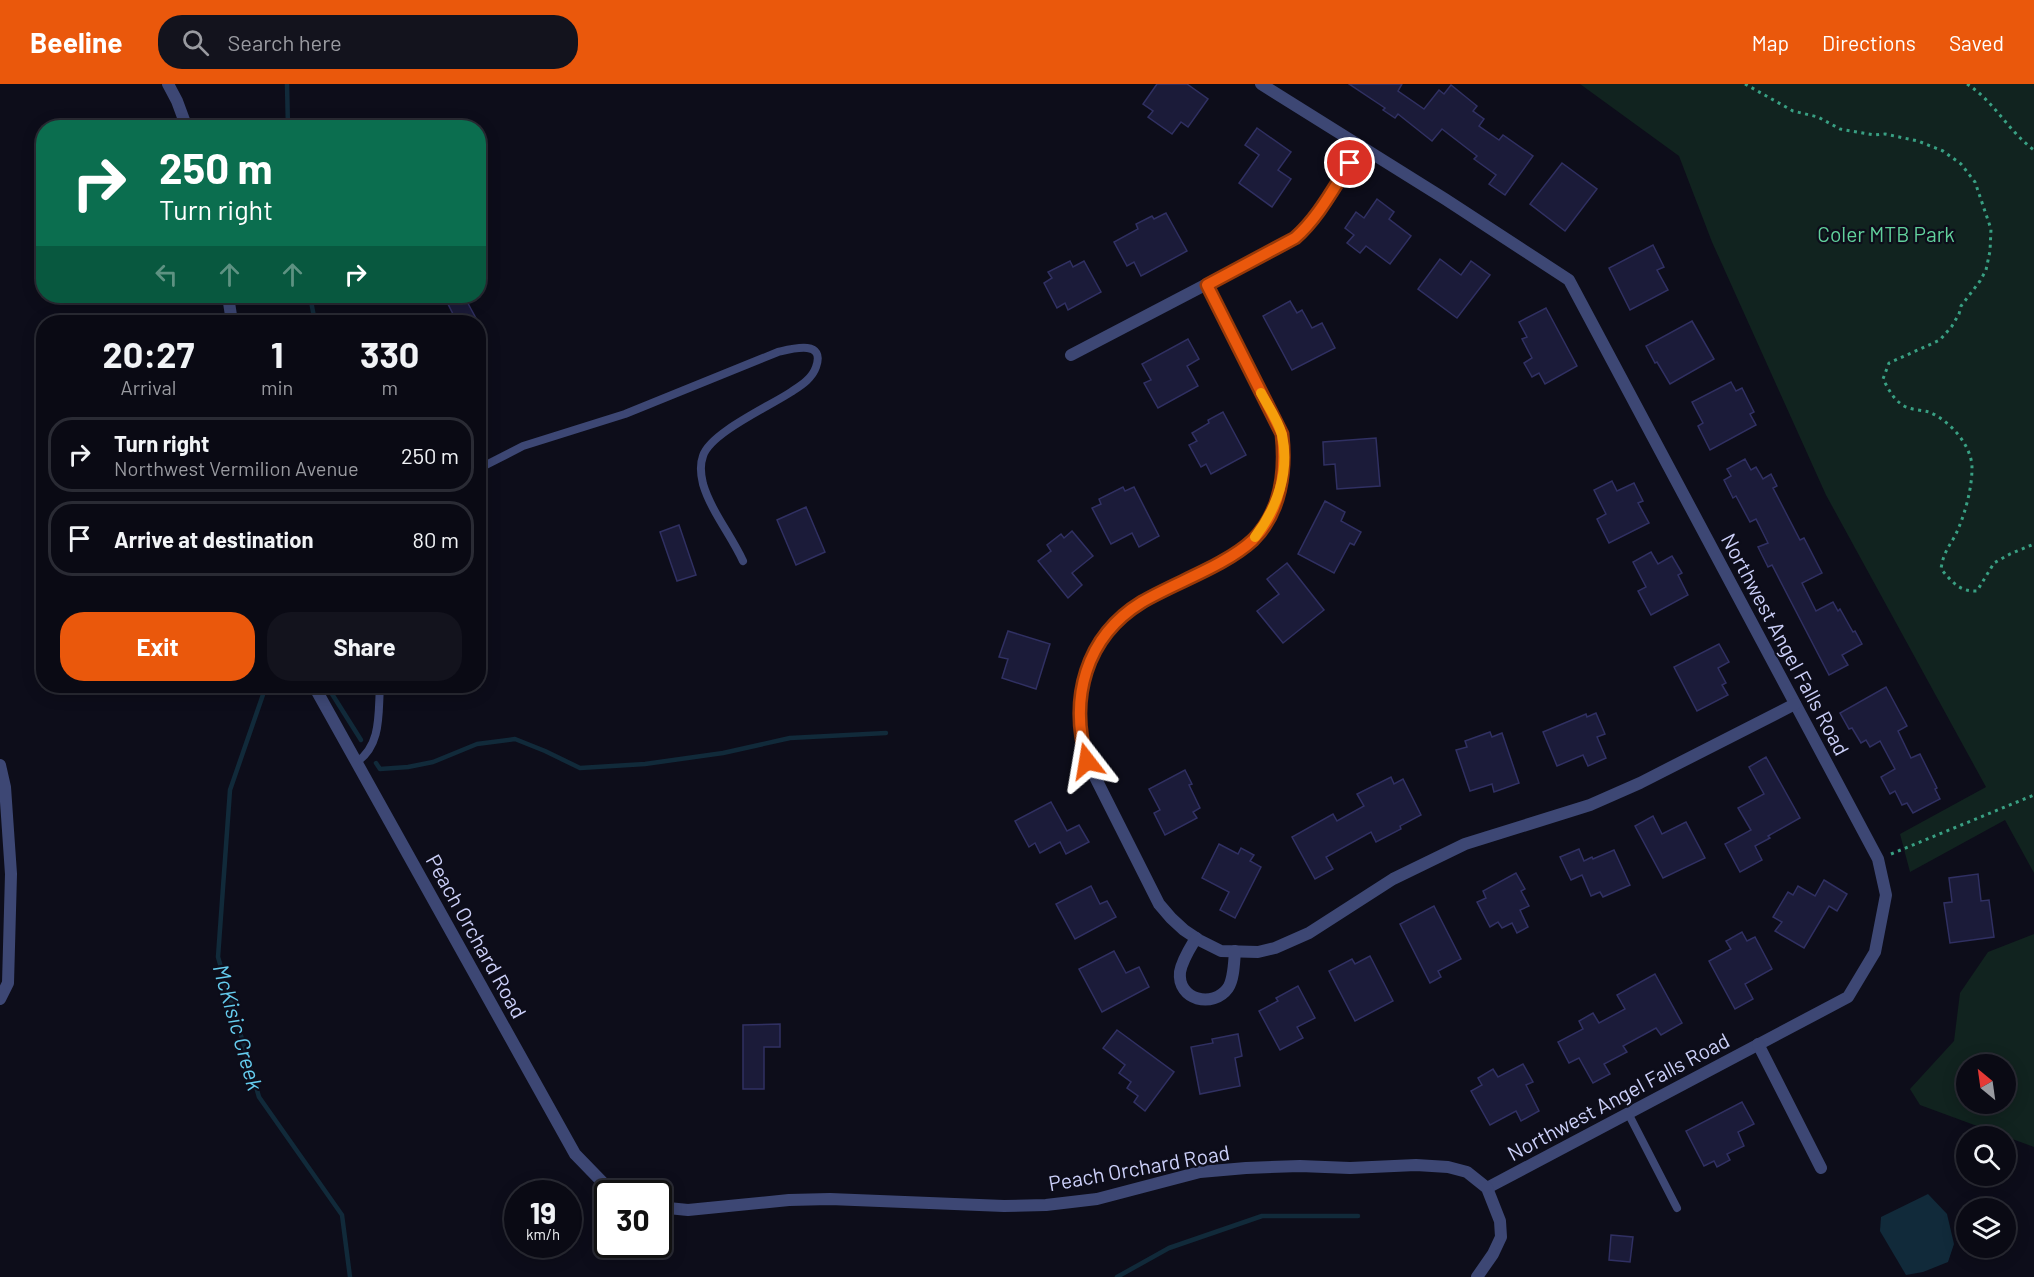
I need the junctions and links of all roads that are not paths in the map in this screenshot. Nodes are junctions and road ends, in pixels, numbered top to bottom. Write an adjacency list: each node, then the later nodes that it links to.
1 (168, 84): 3 (street)
2 (1261, 84): 4 (street, Northwest Angel Falls Road)
3 (184, 120)
4 (1361, 146): 5 (street); 11 (street, Northwest Angel Falls Road)
5 (1207, 285): 6 (street); 14 (street)
6 (1071, 355)
7 (486, 465): 8 (lane)
8 (743, 561)
9 (318, 693): 12 (street, Peach Orchard Road)
10 (380, 693): 12 (lane)
11 (1795, 704): 15 (street); 17 (street, Northwest Angel Falls Road)
12 (357, 762): 20 (street, Peach Orchard Road)
13 (0, 765): 16 (street)
14 (1196, 938): 15 (street); 15 (street)
15 (1235, 951)
16 (0, 999)
17 (1758, 1044): 18 (street, Northwest Angel Falls Road); 19 (street)
18 (1628, 1113): 21 (street, Northwest Angel Falls Road); 22 (lane)
19 (1821, 1168)
20 (600, 1180)
21 (1486, 1188): 23 (street, Peach Orchard Road); 24 (street)
22 (1677, 1208)
23 (672, 1209)
24 (1477, 1277)

